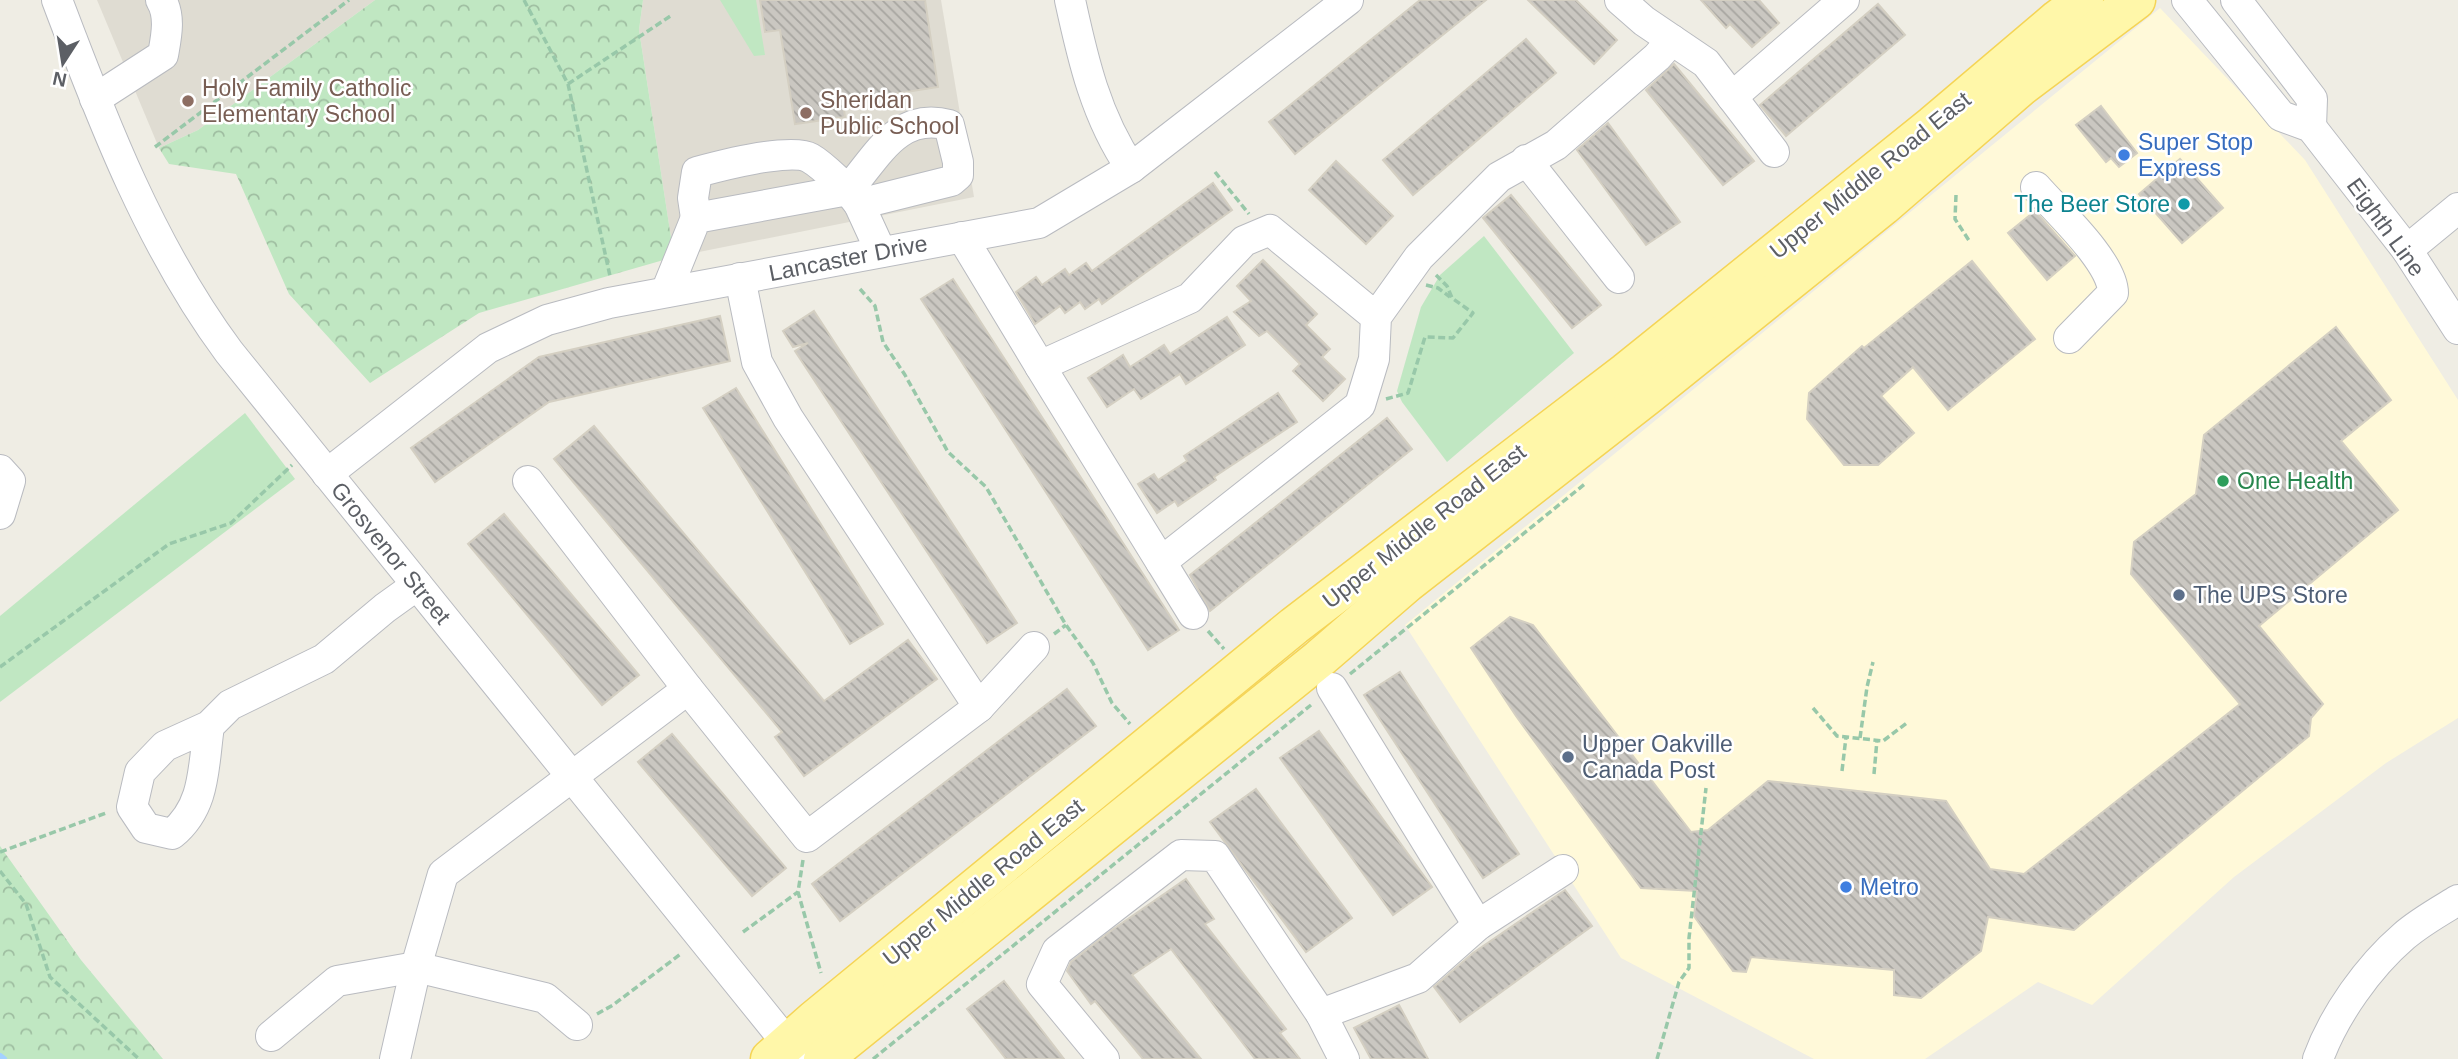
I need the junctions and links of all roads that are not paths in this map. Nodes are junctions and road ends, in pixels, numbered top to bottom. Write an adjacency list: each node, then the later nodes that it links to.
1 (57, 0): 13 (street, Grosvenor Street)
2 (161, 0): 13 (street)
3 (1070, 0): 17 (street)
4 (1348, 0): 17 (street, Lancaster Drive)
5 (1620, 0): 11 (street)
6 (1844, 0): 12 (street)
7 (2084, 0): 52 (main road, Upper Middle Road East)
8 (2136, 0): 52 (main road, Upper Middle Road East)
9 (2187, 0): 14 (street, Eighth Line)
10 (2236, 0): 14 (street)
11 (1672, 40): 12 (street); 16 (street)
12 (1732, 97): 15 (street)
13 (95, 99): 33 (street, Grosvenor Street)
14 (2311, 127): 23 (street, Eighth Line)
15 (1774, 152)
16 (1526, 160): 26 (street); 28 (street)
17 (1131, 168): 22 (street, Lancaster Drive)
18 (2036, 187): 30 (street)
19 (853, 197): 21 (street); 21 (street); 24 (street)
20 (2458, 208): 23 (street)
21 (696, 218): 27 (street)
22 (962, 237): 24 (street, Lancaster Drive); 31 (street)
23 (2407, 250): 29 (street, Eighth Line)
24 (881, 252): 25 (street, Lancaster Drive)
25 (740, 278): 27 (street, Lancaster Drive); 42 (street)
26 (1619, 278)
27 (666, 292): 33 (street, Lancaster Drive)
28 (1376, 317): 31 (street); 36 (street)
29 (2458, 330)
30 (2069, 338)
31 (1040, 366): 36 (street)
32 (0, 470): 35 (street)
33 (327, 474): 37 (street, Grosvenor Street)
34 (528, 481): 41 (street)
35 (0, 514)
36 (1161, 562): 38 (street)
37 (417, 585): 43 (street); 44 (street, Grosvenor Street)
38 (1193, 614)
39 (1034, 647): 42 (street)
40 (1332, 688): 47 (street)
41 (688, 689): 42 (street); 44 (street)
42 (979, 707)
43 (209, 726)
44 (572, 777): 48 (street); 52 (street, Grosvenor Street)
45 (1563, 870): 47 (street)
46 (2458, 900): 56 (street)
47 (1478, 925): 49 (street)
48 (416, 967): 50 (street); 51 (street); 53 (street)
49 (1321, 1014): 54 (street); 55 (street)
50 (577, 1025)
51 (271, 1036)
52 (796, 1055)
53 (395, 1059)
54 (1104, 1059)
55 (1344, 1059)
56 (2318, 1059)

